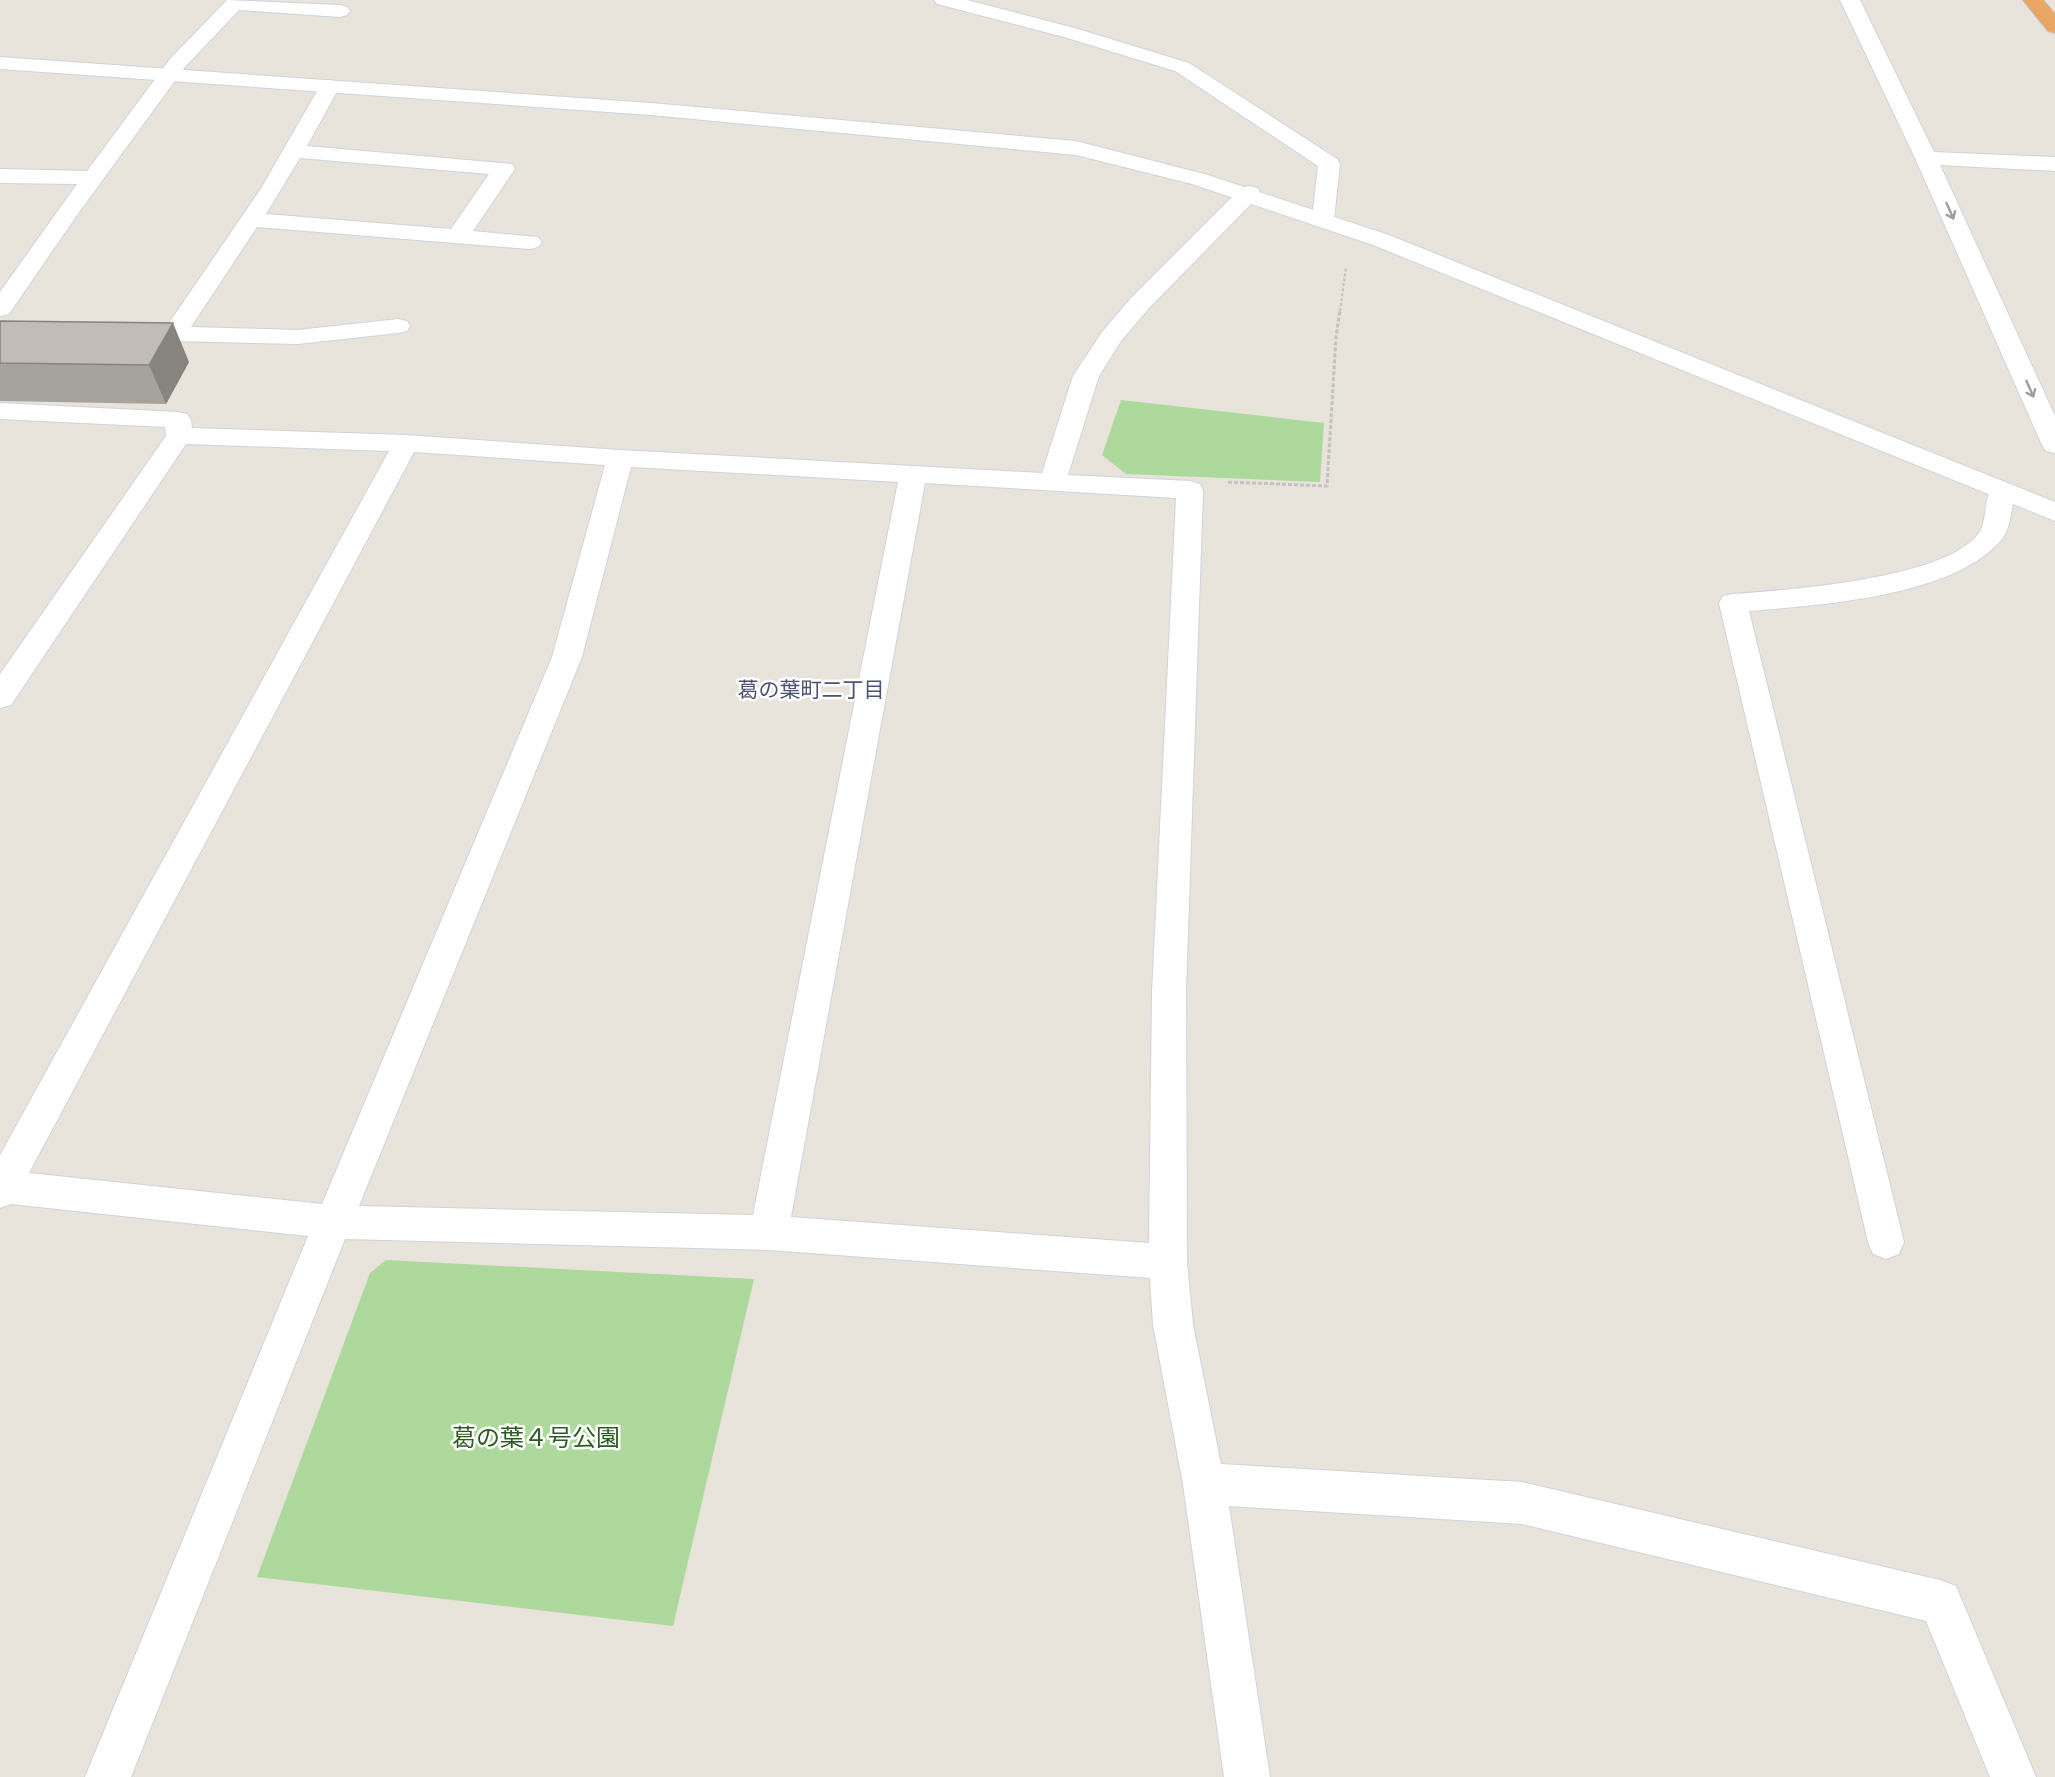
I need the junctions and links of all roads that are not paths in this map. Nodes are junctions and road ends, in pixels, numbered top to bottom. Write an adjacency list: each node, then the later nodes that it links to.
1 (944, 0): 17 (street)
2 (1850, 0): 12 (street)
3 (2033, 0): 7 (highway)
4 (236, 2): 5 (street); 9 (street)
5 (345, 5): 6 (street)
6 (325, 27)
7 (2055, 27)
8 (0, 63): 9 (street)
9 (168, 74): 10 (street); 15 (street)
10 (330, 87): 11 (street); 16 (street)
11 (293, 151): 18 (street); 19 (street)
12 (1926, 158): 13 (street); 28 (street, one-way to 28)
13 (2055, 164)
14 (0, 176): 15 (street)
15 (93, 178): 21 (street)
16 (1249, 193): 17 (street); 31 (street)
17 (1323, 219): 32 (street)
18 (251, 220): 19 (street); 24 (street)
19 (458, 236): 20 (street)
20 (530, 242)
21 (4, 323)
22 (398, 326): 24 (street)
23 (116, 333): 24 (street)
24 (174, 334)
25 (0, 411): 26 (street)
26 (178, 436): 27 (street); 34 (street)
27 (406, 443): 29 (street); 35 (street)
28 (2055, 445)
29 (620, 458): 30 (street); 36 (street)
30 (913, 474): 31 (street); 37 (street)
31 (1052, 482): 39 (street)
32 (2002, 491): 33 (street); 38 (lane)
33 (2055, 512)
34 (0, 697)
35 (1, 1188): 36 (street)
36 (333, 1222): 37 (street); 41 (street)
37 (769, 1233): 39 (street)
38 (1886, 1242)
39 (1168, 1262): 40 (street)
40 (1204, 1484): 42 (street); 43 (street)
41 (108, 1777)
42 (1246, 1777)
43 (2013, 1777)

